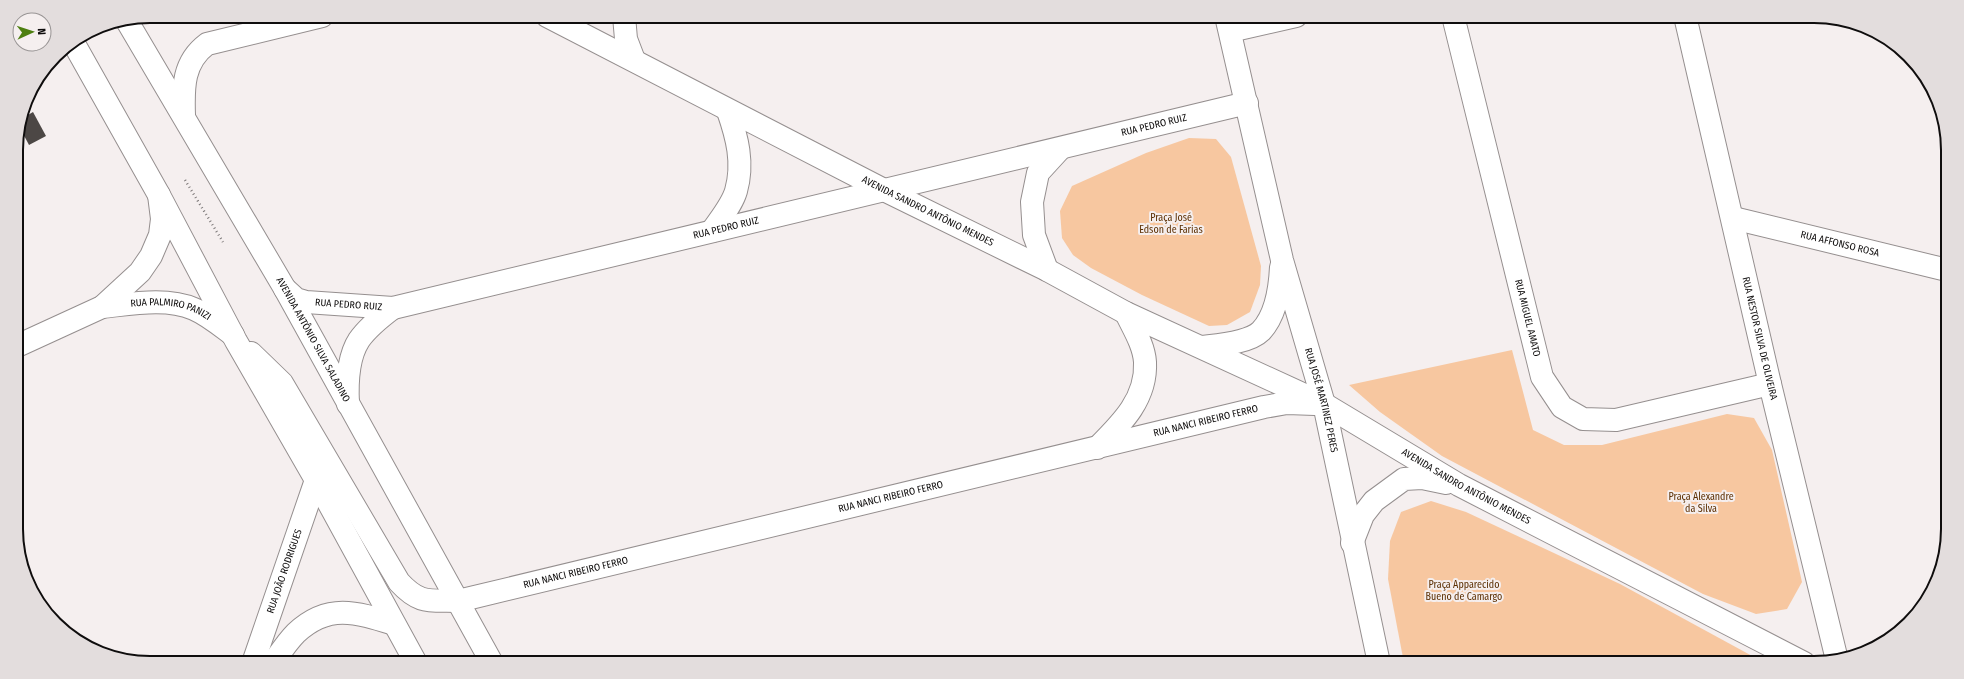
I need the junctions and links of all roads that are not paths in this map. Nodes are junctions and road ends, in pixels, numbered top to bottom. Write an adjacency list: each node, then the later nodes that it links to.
1 (278, 23): 12 (street)
2 (561, 23): 9 (street, AVENIDA SANDRO ANTÔNIO MENDES)
3 (625, 23): 9 (street)
4 (1456, 23): 28 (street, RUA MIGUEL AMATO)
5 (1687, 23): 16 (street, RUA NESTOR SILVA DE OLIVEIRA)
6 (130, 24): 12 (street, AVENIDA ANTÔNIO SILVA SALADINO)
7 (1228, 24): 10 (street, RUA JOSÉ MARTINEZ PERES)
8 (76, 47): 15 (street)
9 (634, 60): 11 (street, AVENIDA SANDRO ANTÔNIO MENDES)
10 (1247, 103): 13 (street, RUA PEDRO RUIZ); 18 (street, RUA JOSÉ MARTINEZ PERES)
11 (728, 111): 14 (street, AVENIDA SANDRO ANTÔNIO MENDES); 17 (street)
12 (184, 115): 21 (street, AVENIDA ANTÔNIO SILVA SALADINO)
13 (1060, 149): 14 (street, RUA PEDRO RUIZ); 20 (street)
14 (884, 190): 17 (street, RUA PEDRO RUIZ); 20 (street, AVENIDA SANDRO ANTÔNIO MENDES)
15 (159, 195): 22 (street, RUA PALMIRO PANIZI); 25 (street)
16 (1733, 218): 19 (street, RUA AFFONSO ROSA); 28 (street, RUA NESTOR SILVA DE OLIVEIRA)
17 (712, 231): 23 (street, RUA PEDRO RUIZ)
18 (1282, 260): 27 (street, RUA JOSÉ MARTINEZ PERES); 30 (street, RUA JOSÉ MARTINEZ PERES)
19 (1941, 269)
20 (1047, 270): 24 (street, AVENIDA SANDRO ANTÔNIO MENDES)
21 (284, 289): 23 (street, RUA PEDRO RUIZ); 29 (street, AVENIDA ANTÔNIO SILVA SALADINO)
22 (102, 307): 25 (street, RUA PALMIRO PANIZI); 26 (street, RUA PALMIRO PANIZI)
23 (393, 308): 29 (street, RUA PEDRO RUIZ)
24 (1126, 313): 27 (street, AVENIDA SANDRO ANTÔNIO MENDES); 31 (street)
25 (235, 338): 32 (street); 35 (street, RUA PALMIRO PANIZI)
26 (23, 343)
27 (1202, 348): 30 (street, AVENIDA SANDRO ANTÔNIO MENDES)
28 (1770, 384): 37 (street, RUA NESTOR SILVA DE OLIVEIRA)
29 (348, 404): 35 (street, AVENIDA ANTÔNIO SILVA SALADINO)
30 (1324, 404): 31 (street, RUA NANCI RIBEIRO FERRO); 33 (street, AVENIDA SANDRO ANTÔNIO MENDES); 34 (street, RUA JOSÉ MARTINEZ PERES)
31 (1096, 449): 35 (street, RUA NANCI RIBEIRO FERRO)
32 (316, 480): 36 (street); 38 (street, RUA JOÃO RODRIGUES)
33 (1459, 485): 34 (street); 43 (street, AVENIDA SANDRO ANTÔNIO MENDES)
34 (1352, 543): 42 (street, RUA JOSÉ MARTINEZ PERES)
35 (458, 601): 41 (street, AVENIDA ANTÔNIO SILVA SALADINO)
36 (394, 624): 39 (street); 40 (street)
37 (1836, 654)
38 (255, 656)
39 (279, 656)
40 (412, 656)
41 (488, 656)
42 (1377, 656)
43 (1790, 656)

